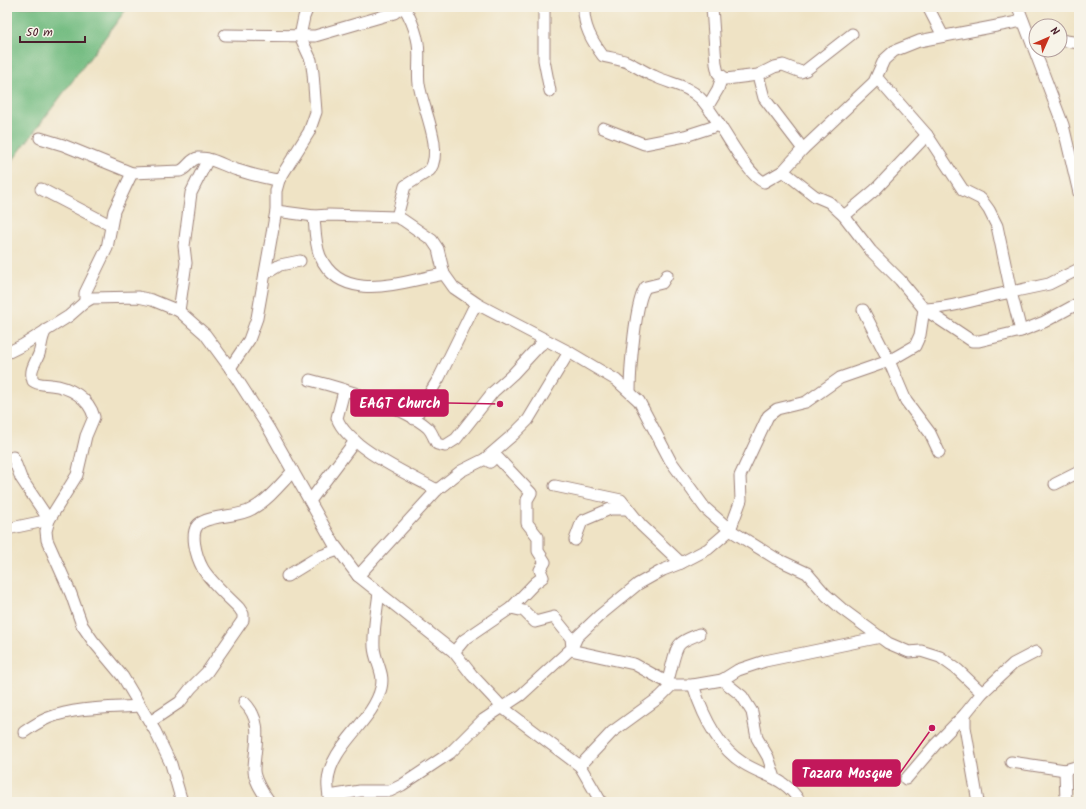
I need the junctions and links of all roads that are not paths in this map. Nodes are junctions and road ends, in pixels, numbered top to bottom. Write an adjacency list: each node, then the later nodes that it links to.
1 (308, 7): 12 (street)
2 (403, 7): 12 (street); 37 (street)
3 (544, 7): 20 (street)
4 (584, 7): 21 (street)
5 (712, 7): 18 (street)
6 (928, 7): 13 (street)
7 (1018, 7): 8 (street)
8 (1023, 21): 9 (street); 13 (street)
9 (1028, 29)
10 (852, 34): 17 (street)
11 (225, 36): 12 (street)
12 (300, 36): 31 (street)
13 (943, 36): 19 (street)
14 (1068, 41): 15 (street)
15 (1079, 43)
16 (1040, 58): 26 (street)
17 (758, 75): 18 (street); 27 (street)
18 (722, 77): 21 (street)
19 (877, 78): 24 (street); 27 (street)
20 (550, 91)
21 (708, 106): 22 (street)
22 (719, 125): 23 (street); 29 (street)
23 (603, 128)
24 (927, 135): 36 (street); 44 (street)
25 (40, 138): 30 (street)
26 (1073, 145): 33 (street)
27 (802, 149): 29 (street)
28 (208, 159): 30 (street); 31 (street); 50 (street)
29 (783, 171): 36 (street)
30 (132, 173): 38 (street)
31 (280, 180): 34 (street)
32 (41, 189): 38 (street)
33 (1079, 193)
34 (276, 211): 35 (street); 41 (street)
35 (314, 216): 37 (street); 42 (street)
36 (844, 216): 48 (street)
37 (397, 217): 42 (street)
38 (110, 225): 45 (street)
39 (300, 260): 41 (street)
40 (1079, 269): 44 (street)
41 (265, 274): 57 (street)
42 (444, 274): 47 (street)
43 (667, 275): 60 (street)
44 (1011, 292): 48 (street); 52 (street)
45 (85, 302): 50 (street); 51 (street)
46 (1079, 303): 52 (street)
47 (479, 305): 53 (street); 61 (street)
48 (924, 309): 52 (street); 56 (street)
49 (863, 310): 56 (street)
50 (179, 311): 57 (street)
51 (46, 330): 55 (street); 73 (street)
52 (1021, 331)
53 (546, 341): 54 (street); 61 (street)
54 (569, 352): 60 (street); 65 (street)
55 (7, 353)
56 (889, 361): 63 (street); 75 (street)
57 (230, 368): 66 (street)
58 (310, 380): 59 (street)
59 (344, 391): 61 (street); 62 (street)
60 (630, 391): 75 (street)
61 (414, 419)
62 (355, 441): 70 (street); 71 (street)
63 (939, 452)
64 (12, 457): 73 (street)
65 (485, 459): 70 (street); 82 (street)
66 (293, 472): 71 (street); 96 (street)
67 (1079, 472): 68 (street)
68 (1055, 484)
69 (555, 486): 72 (street)
70 (437, 490): 80 (street)
71 (310, 501): 77 (street)
72 (628, 509): 76 (street); 78 (street)
73 (49, 520): 74 (street); 93 (street)
74 (7, 530)
75 (730, 530): 78 (street); 84 (street)
76 (575, 540)
77 (338, 550): 79 (street); 80 (street)
78 (681, 563): 85 (street)
79 (287, 576)
80 (358, 576): 81 (street)
81 (379, 592): 86 (street); 104 (street)
82 (511, 608): 85 (street); 86 (street)
83 (699, 634): 89 (street)
84 (881, 636): 88 (street); 91 (street)
85 (572, 648): 89 (street); 94 (street)
86 (454, 652): 94 (street)
87 (1036, 652): 91 (street)
88 (722, 680): 90 (street); 102 (street)
89 (669, 684): 90 (street); 99 (street)
90 (693, 685): 102 (street)
91 (982, 693): 95 (street)
92 (244, 702): 106 (street)
93 (140, 706): 96 (street); 97 (street)
94 (503, 708): 99 (street); 104 (street)
95 (965, 714): 103 (street); 109 (street)
96 (150, 722): 105 (street)
97 (24, 732)
98 (1011, 762): 101 (street)
99 (580, 766): 107 (street)
100 (1079, 766): 101 (street)
101 (1065, 770): 110 (street)
102 (775, 778): 108 (street)
103 (906, 779)
104 (330, 799)
105 (182, 802)
106 (269, 802)
107 (600, 802)
108 (800, 802)
109 (978, 802)
110 (1066, 802)

